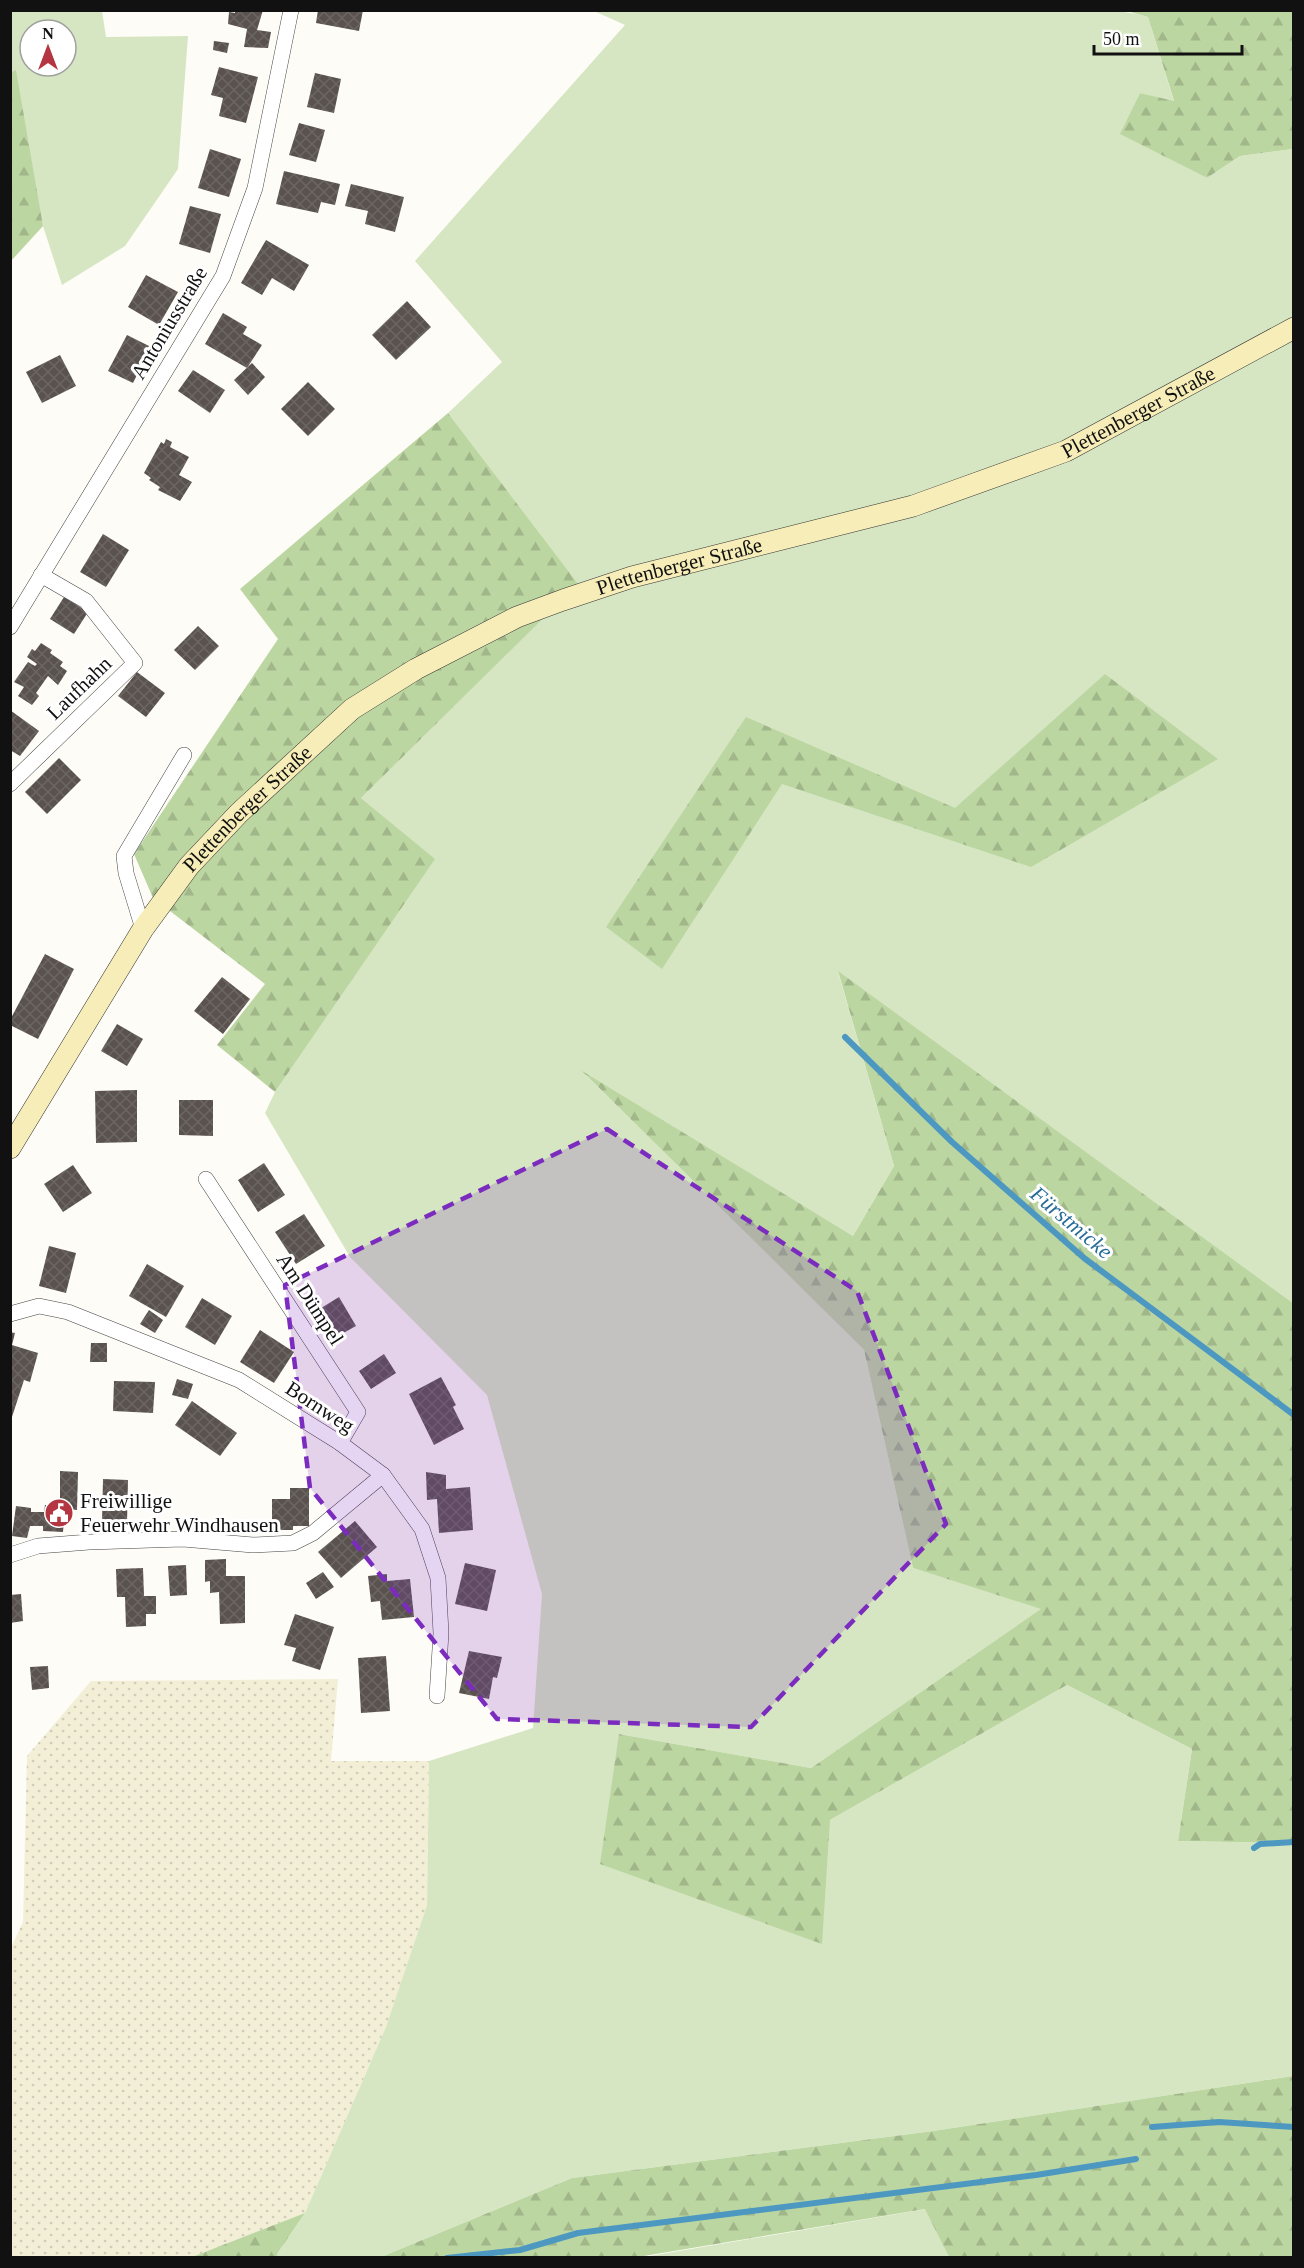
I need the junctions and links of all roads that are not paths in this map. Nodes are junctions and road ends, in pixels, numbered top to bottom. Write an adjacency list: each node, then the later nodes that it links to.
1 (291, 10): 3 (street, Antoniusstraße)
2 (1293, 328): 7 (main road, Plettenberger Straße)
3 (41, 575): 4 (street, Antoniusstraße); 6 (street, Laufhahn)
4 (10, 627)
5 (184, 755): 7 (street)
6 (10, 784)
7 (143, 929): 8 (main road, Plettenberger Straße)
8 (10, 1148)
9 (206, 1179): 11 (street, Am Dümpel)
10 (10, 1314): 11 (street, Bornweg)
11 (340, 1443): 12 (street, Bornweg)
12 (383, 1475): 13 (street); 14 (street, Bornweg)
13 (10, 1555)
14 (437, 1696)

